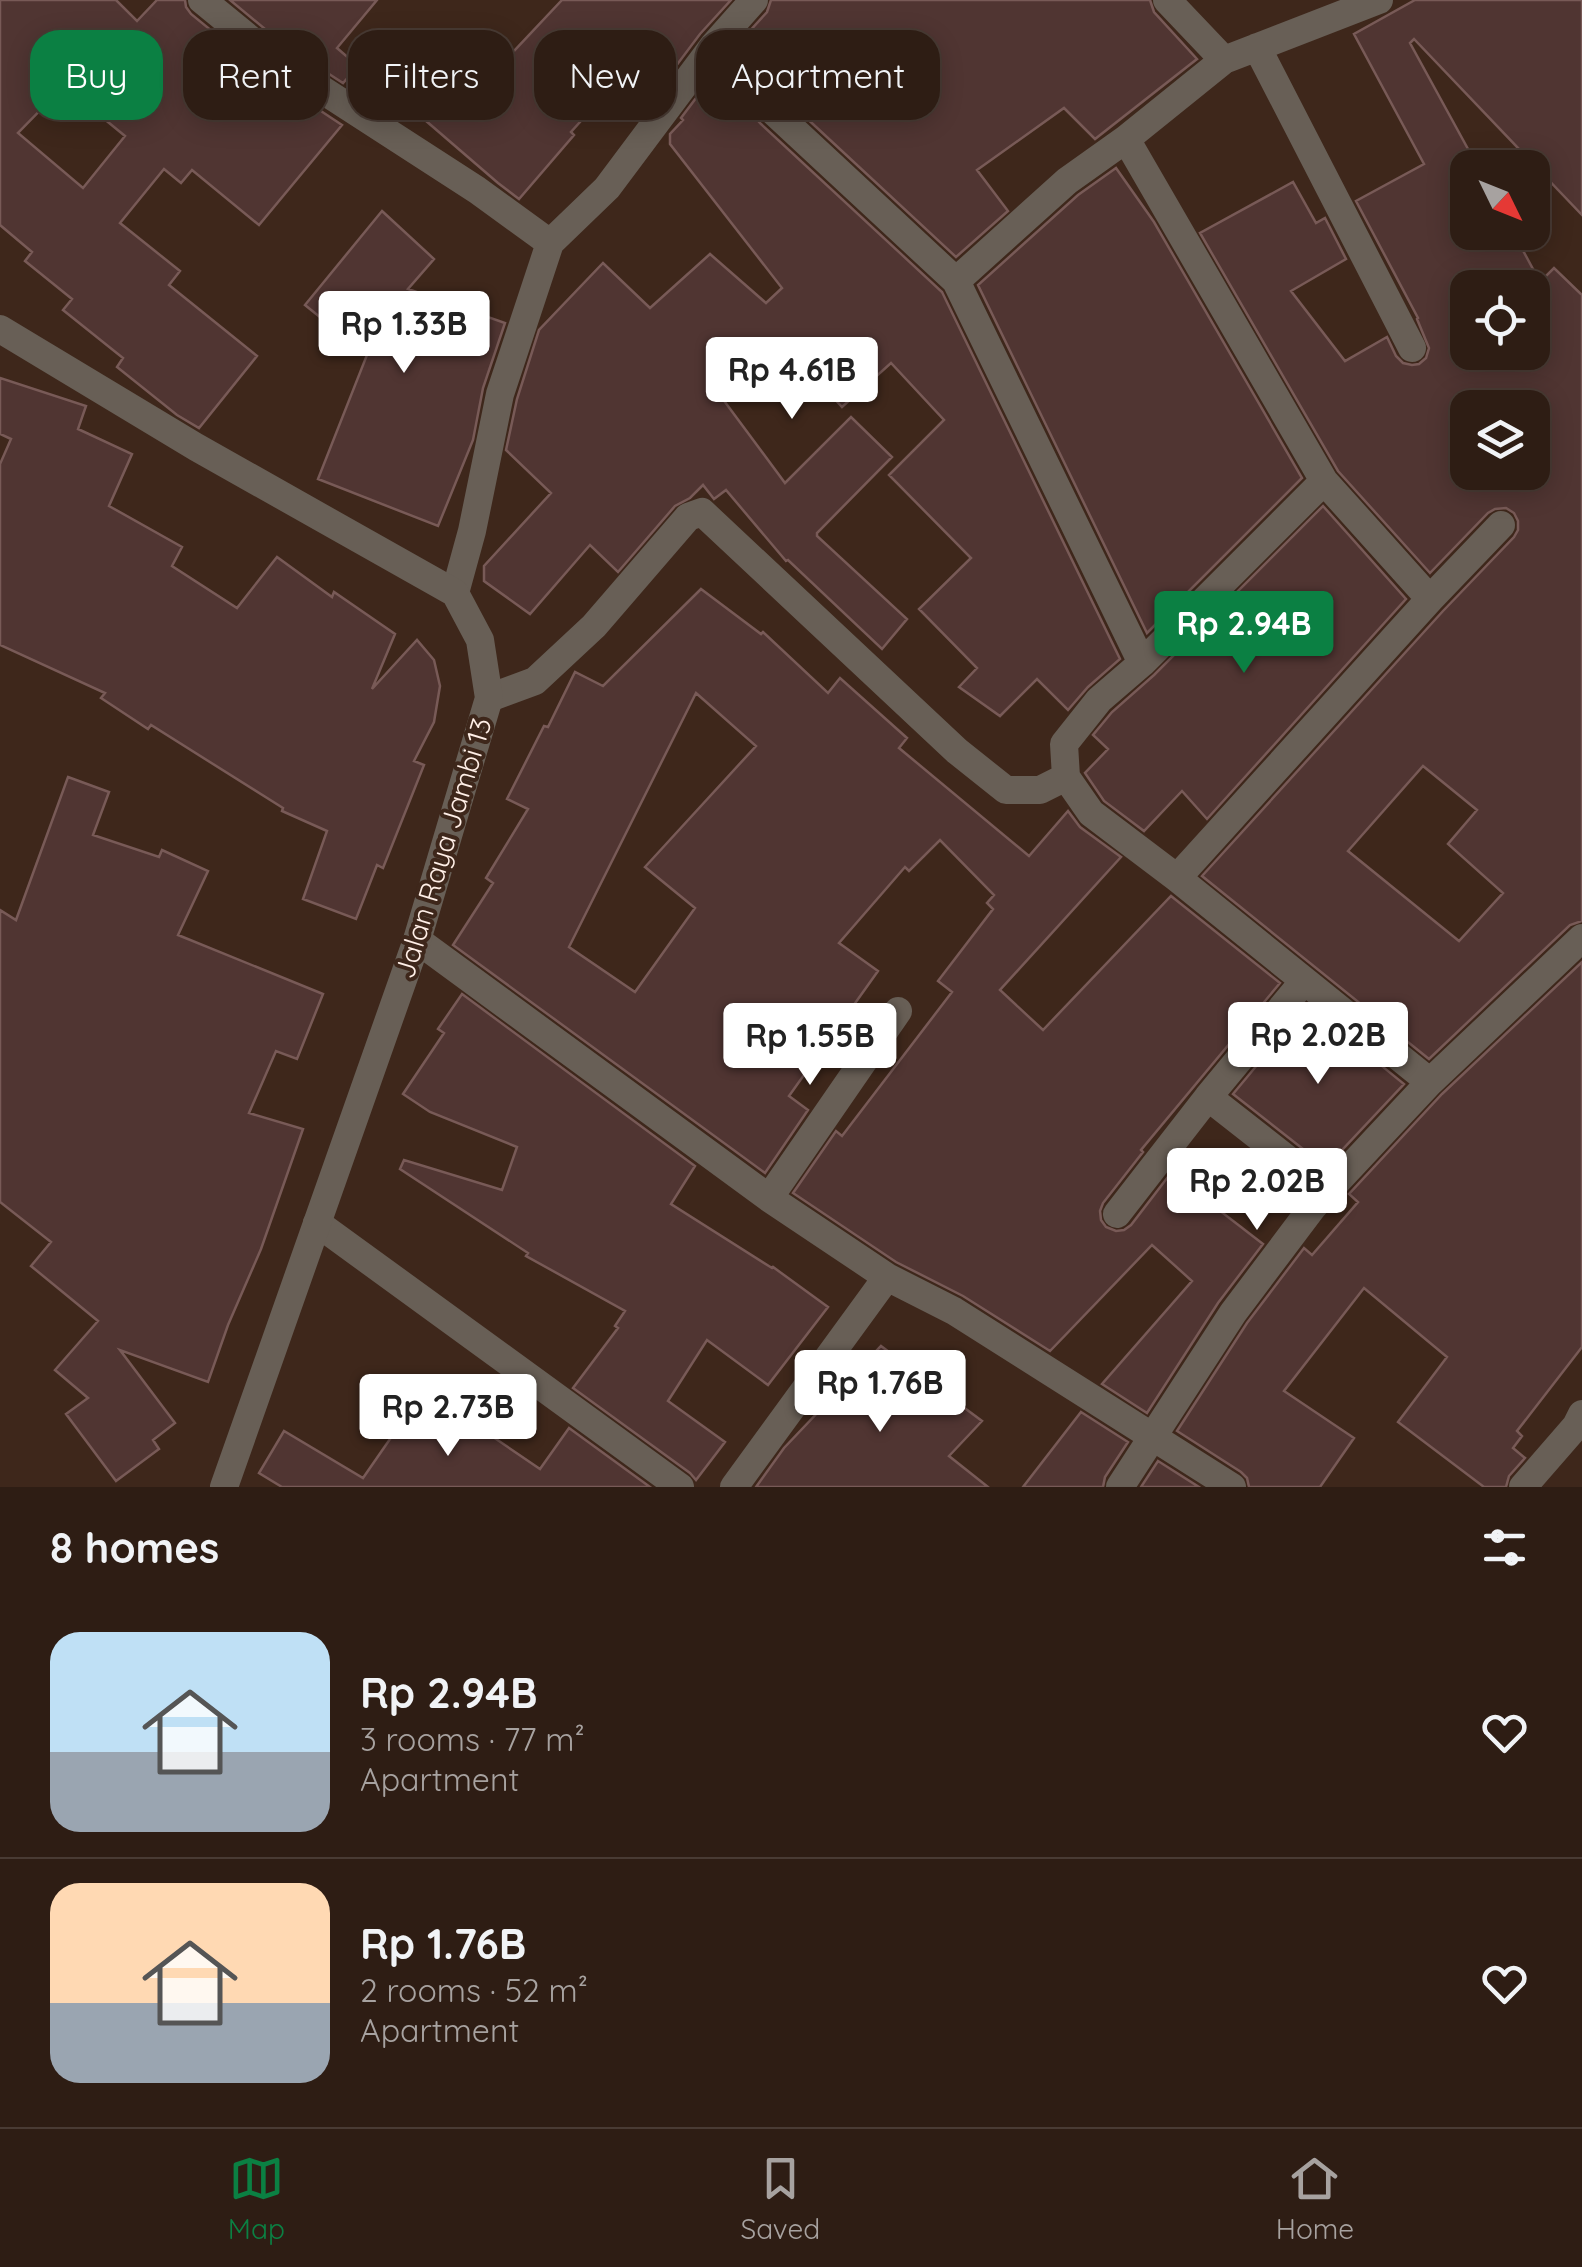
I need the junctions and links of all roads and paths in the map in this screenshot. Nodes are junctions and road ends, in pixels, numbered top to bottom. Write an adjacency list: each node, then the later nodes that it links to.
1 (202, 0): 11 (street)
2 (754, 0): 5 (street)
3 (1168, 0): 7 (street)
4 (1379, 0): 6 (street)
5 (727, 30)
6 (1258, 48): 7 (street); 14 (street)
7 (1224, 60): 10 (street)
8 (696, 69): 11 (street)
9 (784, 120): 12 (street)
10 (1126, 139): 12 (street); 15 (street)
11 (550, 243): 17 (street)
12 (956, 281): 19 (street)
13 (0, 329): 17 (street)
14 (1412, 348)
15 (1324, 480): 18 (street); 19 (street)
16 (1500, 525): 18 (street)
17 (455, 594): 20 (street, Jalan Raya Jambi 13)
18 (1430, 599): 22 (street)
19 (1142, 663): 21 (street)
20 (489, 698): 21 (street); 24 (street, Jalan Raya Jambi 13)
21 (1066, 778): 22 (street)
22 (1177, 878): 25 (street)
23 (1582, 938): 27 (street)
24 (417, 940): 30 (street); 32 (street, Jalan Raya Jambi 13)
25 (1304, 980): 27 (street); 28 (street)
26 (898, 1011): 30 (street)
27 (1430, 1082): 29 (street)
28 (1208, 1098): 29 (street); 31 (street)
29 (1328, 1192): 35 (street)
30 (769, 1198): 33 (street)
31 (1117, 1214)
32 (317, 1223): 36 (street, Jalan Raya Jambi 13); 37 (street)
33 (887, 1277): 35 (street); 38 (street)
34 (1580, 1423): 41 (street)
35 (1154, 1438): 39 (street); 40 (street)
36 (224, 1487)
37 (680, 1487)
38 (734, 1487)
39 (1120, 1487)
40 (1232, 1487)
41 (1523, 1487)

